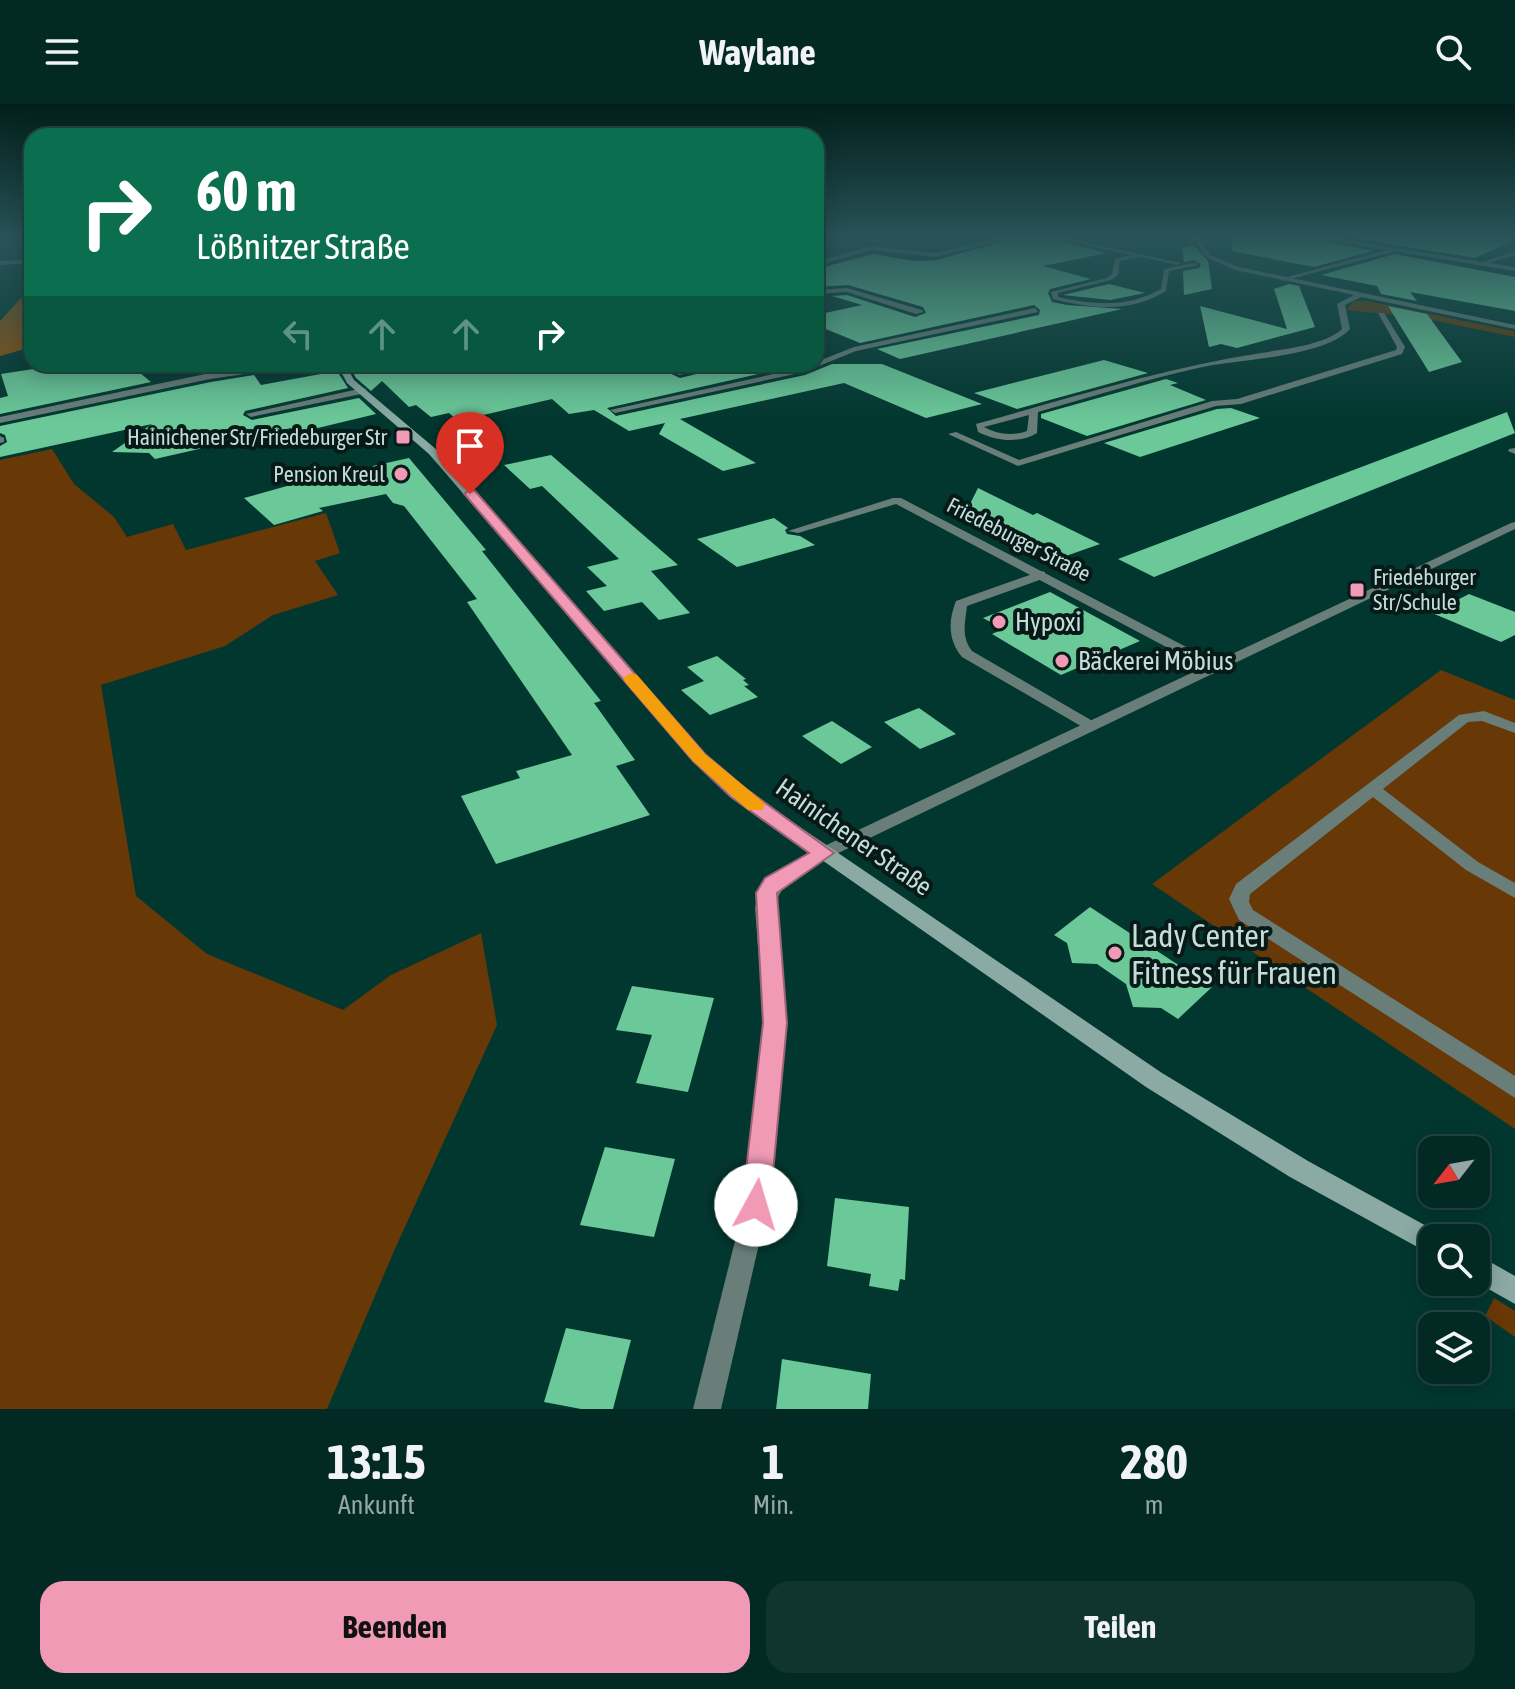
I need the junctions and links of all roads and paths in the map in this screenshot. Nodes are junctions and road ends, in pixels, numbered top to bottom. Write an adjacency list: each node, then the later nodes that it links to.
1 (876, 299): 7 (street)
2 (1059, 299): 3 (street)
3 (1143, 299)
4 (1352, 299): 16 (street)
5 (1379, 299): 9 (street)
6 (1035, 310): 10 (street)
7 (919, 312)
8 (1381, 315): 19 (street)
9 (1515, 327)
10 (824, 360)
11 (242, 372): 18 (street)
12 (342, 372): 14 (main road, Hainichener Straße)
13 (795, 372): 15 (street)
14 (363, 391): 17 (street); 27 (main road, Hainichener Straße)
15 (615, 410)
16 (1034, 411): 19 (street); 19 (street)
17 (251, 414)
18 (0, 420)
19 (980, 429)
20 (1515, 525): 23 (street)
21 (794, 531): 22 (street, Friedeburger Straße)
22 (1041, 575): 23 (street, Friedeburger Straße); 24 (street)
23 (1216, 668): 24 (street)
24 (1091, 726): 27 (street)
25 (1515, 728): 26 (street)
26 (1373, 789): 28 (street); 29 (street)
27 (824, 853): 30 (main road, Hainichener Straße); 33 (street)
28 (1515, 891)
29 (1515, 1088)
30 (1418, 1235)
31 (1490, 1276): 32 (main road)
32 (1515, 1291)
33 (707, 1409)

